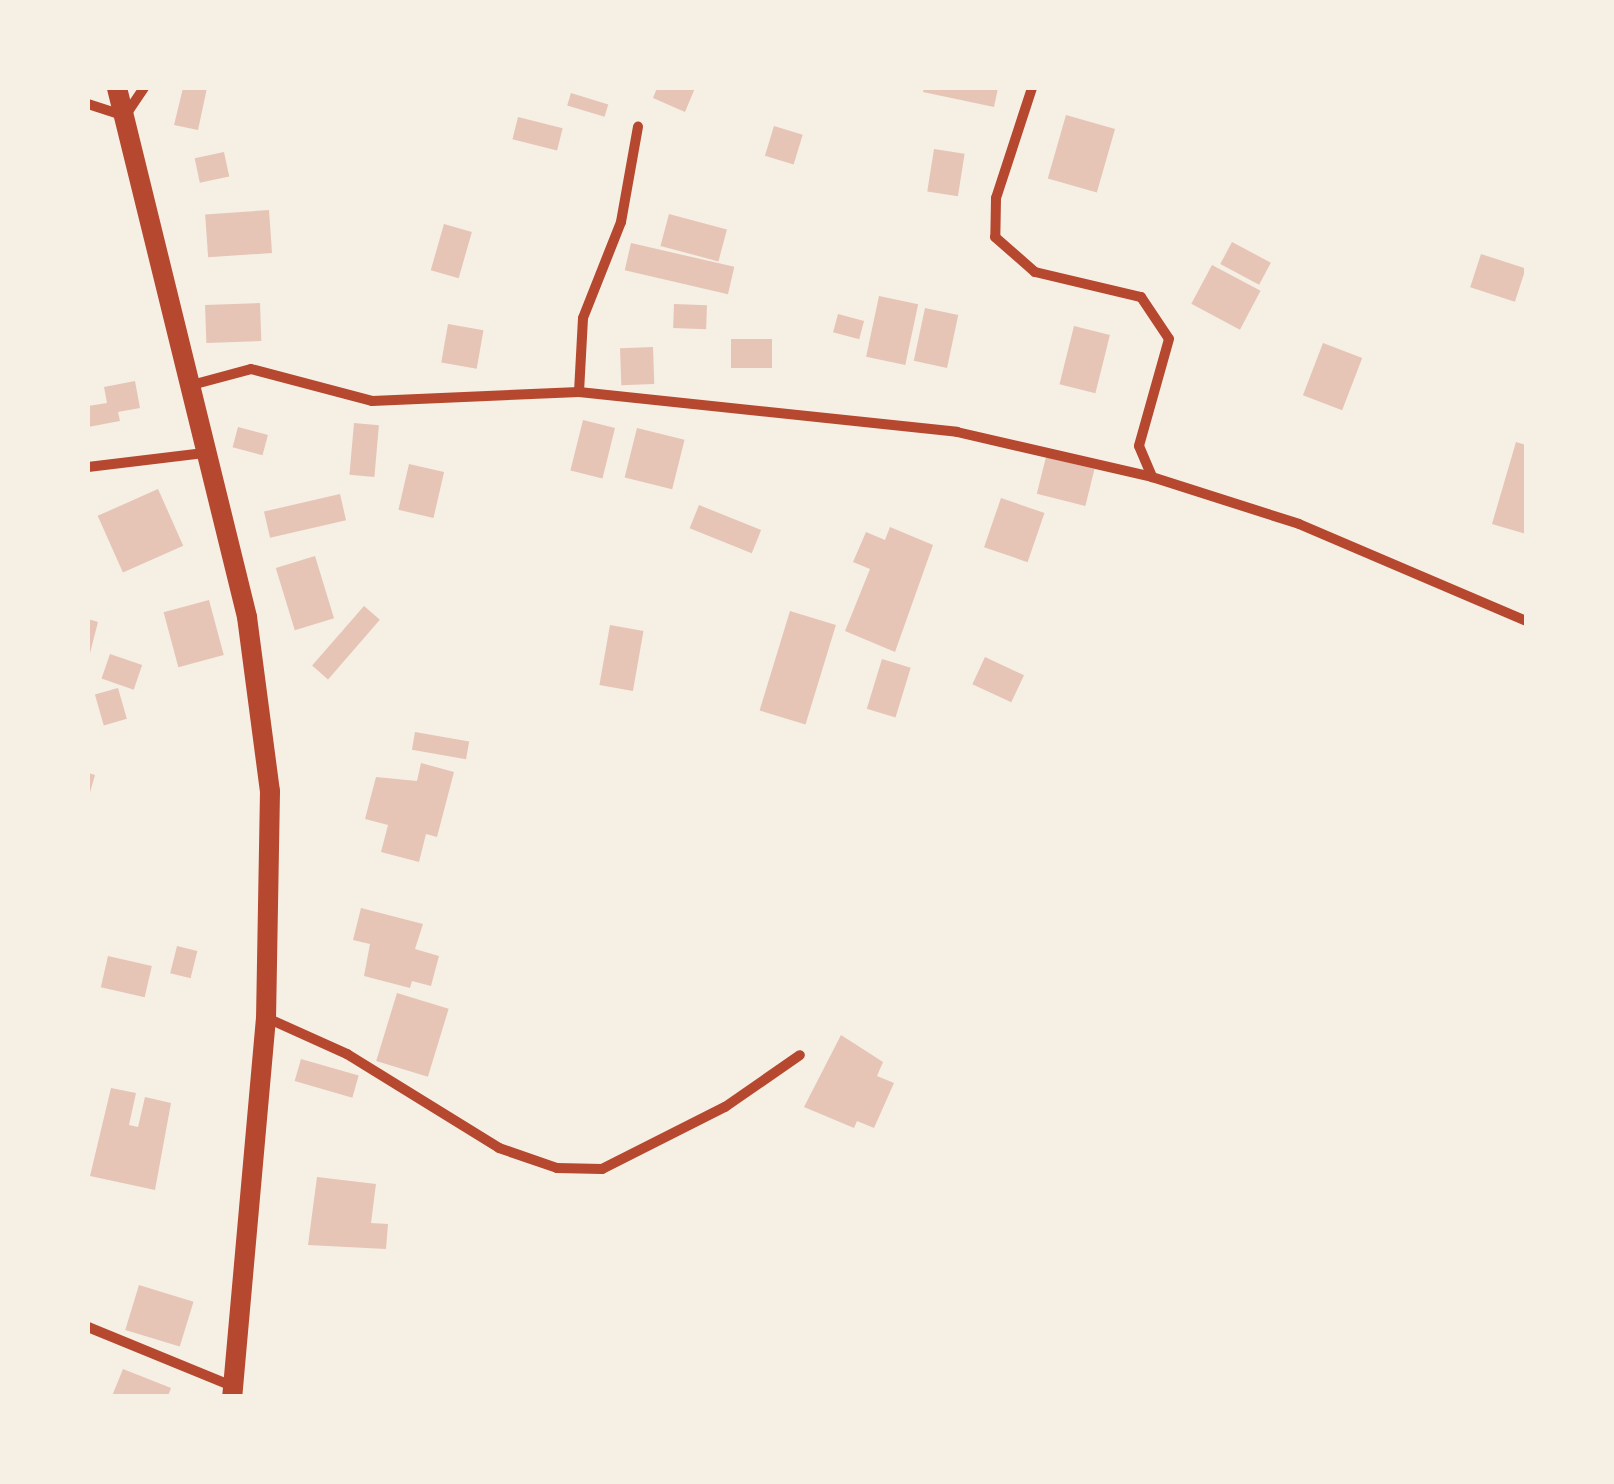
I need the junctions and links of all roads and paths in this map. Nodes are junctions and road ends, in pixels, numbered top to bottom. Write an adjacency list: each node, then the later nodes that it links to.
1 (117, 88): 5 (main road)
2 (144, 88): 5 (street)
3 (1032, 88): 11 (street)
4 (88, 104): 5 (street)
5 (125, 116): 7 (main road)
6 (638, 128): 8 (street)
7 (186, 386): 8 (street); 9 (main road)
8 (579, 392): 11 (street)
9 (204, 453): 10 (street); 13 (main road)
10 (88, 468)
11 (1152, 477): 12 (street)
12 (1526, 621)
13 (266, 1018): 14 (street); 16 (main road)
14 (800, 1055)
15 (88, 1327): 16 (street)
16 (232, 1391)

